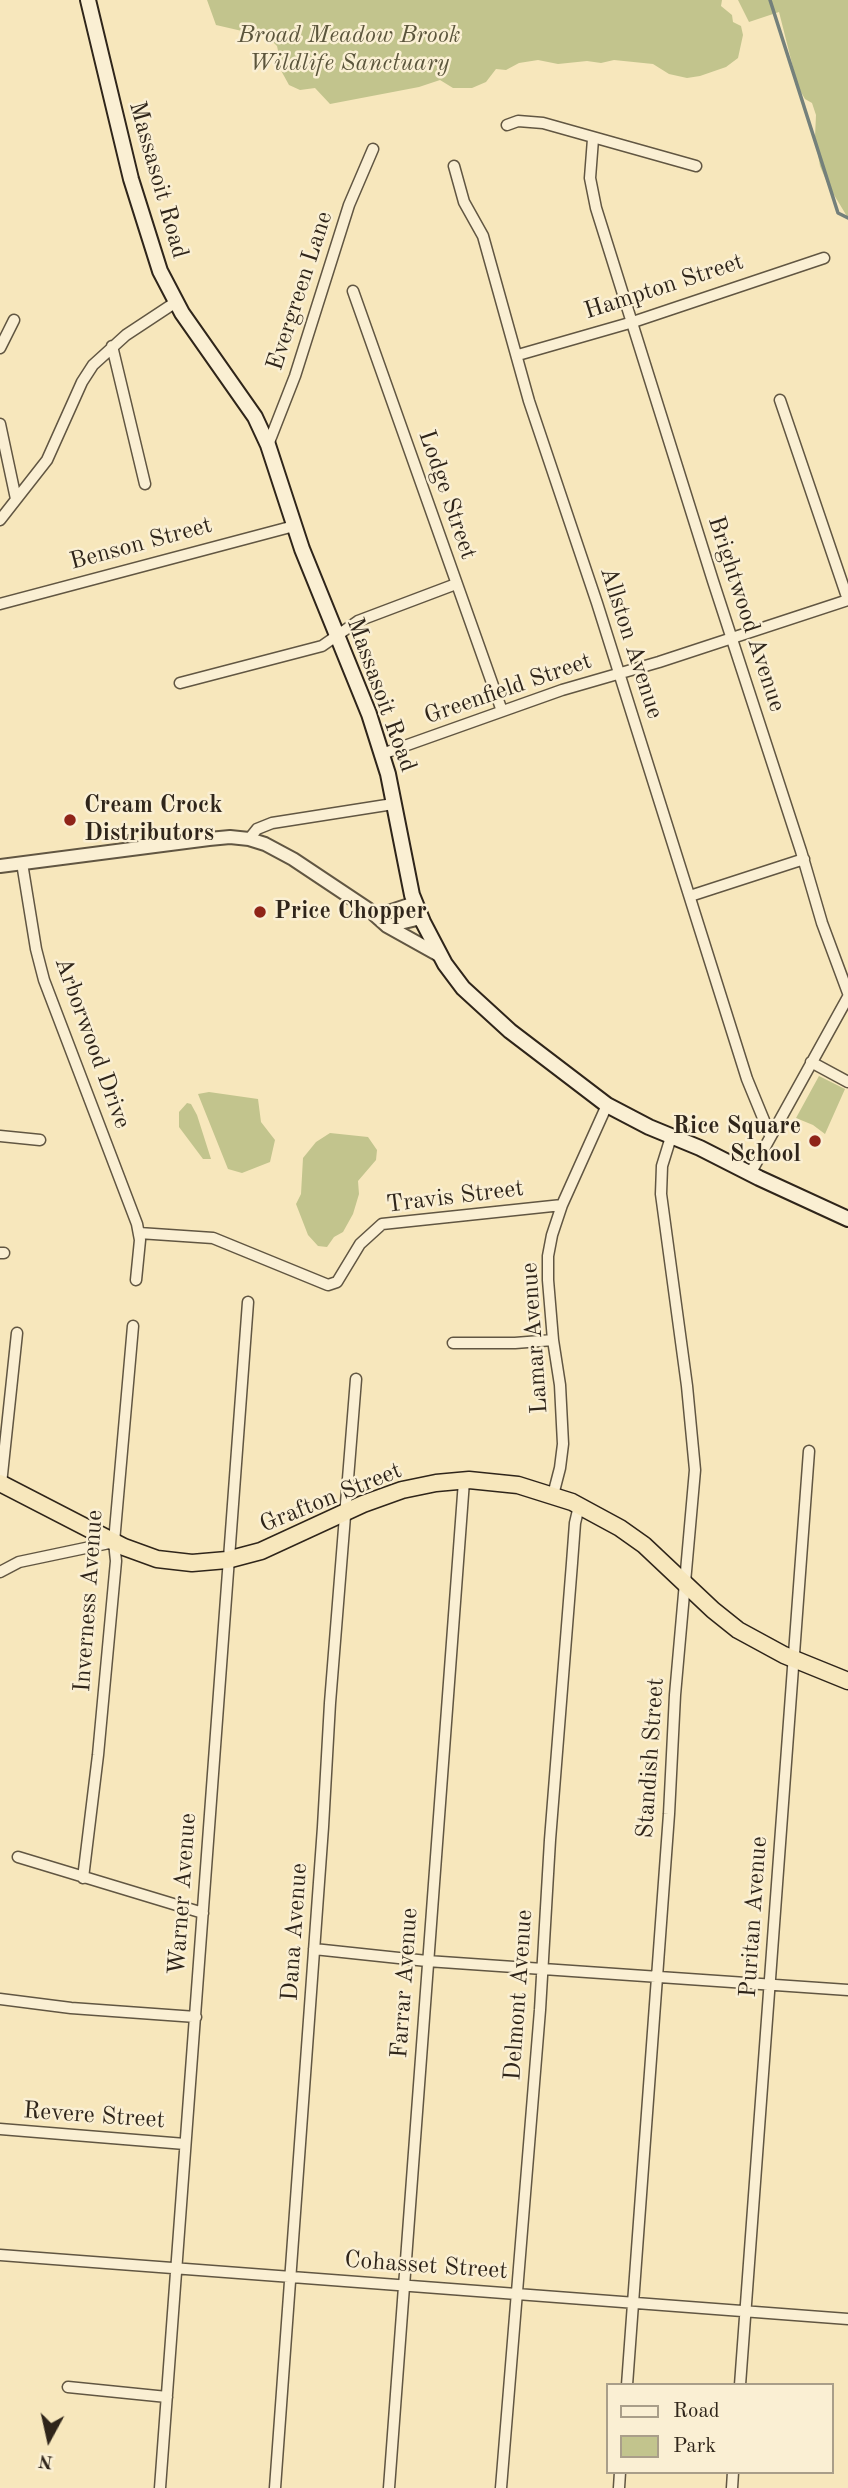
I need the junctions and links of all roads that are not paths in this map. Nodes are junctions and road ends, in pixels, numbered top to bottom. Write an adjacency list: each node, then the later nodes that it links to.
1 (88, 0): 9 (main road, Massasoit Road)
2 (507, 125): 3 (street)
3 (593, 139): 6 (street); 11 (street, Brightwood Avenue)
4 (373, 149): 17 (street, Evergreen Lane)
5 (454, 166): 14 (street, Allston Avenue)
6 (696, 166)
7 (824, 258): 11 (street, Hampton Street)
8 (354, 291): 22 (street, Lodge Street)
9 (176, 302): 12 (street); 17 (main road, Massasoit Road)
10 (14, 320): 13 (street)
11 (633, 322): 14 (street, Hampton Street); 26 (street, Brightwood Avenue)
12 (112, 346): 18 (street); 19 (street)
13 (0, 348)
14 (518, 355): 27 (street, Allston Avenue)
15 (780, 400): 23 (street)
16 (0, 424): 19 (street)
17 (268, 445): 21 (main road, Massasoit Road)
18 (145, 484)
19 (16, 499): 20 (street)
20 (0, 520)
21 (294, 526): 24 (street, Benson Street); 25 (main road, Massasoit Road)
22 (456, 584): 25 (street); 29 (street, Lodge Street)
23 (848, 600): 26 (street, Greenfield Street)
24 (0, 604)
25 (337, 636): 28 (street); 30 (main road, Massasoit Road)
26 (732, 637): 27 (street, Greenfield Street); 33 (street, Brightwood Avenue)
27 (619, 674): 29 (street, Greenfield Street); 36 (street, Allston Avenue)
28 (180, 683)
29 (502, 711): 30 (street, Greenfield Street)
30 (382, 754): 31 (main road, Massasoit Road)
31 (393, 804): 32 (street); 37 (main road, Massasoit Road)
32 (249, 839): 34 (street); 38 (street)
33 (804, 859): 36 (street); 42 (street, Brightwood Avenue)
34 (22, 863): 35 (street); 53 (street, Arborwood Drive)
35 (0, 866)
36 (690, 896): 46 (street, Allston Avenue)
37 (415, 903): 38 (street); 39 (main road, Massasoit Road)
38 (376, 916): 40 (street)
39 (421, 918): 40 (street); 41 (main road, Massasoit Road)
40 (387, 926): 41 (street)
41 (439, 955): 45 (main road, Massasoit Road)
42 (848, 995): 43 (street)
43 (811, 1062): 44 (street); 46 (street)
44 (848, 1082)
45 (607, 1105): 48 (main road, Massasoit Road); 51 (street, Lamar Avenue)
46 (770, 1135): 50 (street)
47 (0, 1136): 49 (street)
48 (671, 1136): 50 (main road, Massasoit Road); 70 (street, Standish Street)
49 (40, 1140)
50 (750, 1174): 52 (main road, Massasoit Road)
51 (562, 1205): 53 (street, Travis Street); 58 (street, Lamar Avenue)
52 (848, 1219)
53 (139, 1233): 54 (street)
54 (136, 1280)
55 (248, 1302): 68 (street, Warner Avenue)
56 (133, 1326): 67 (street, Inverness Avenue)
57 (17, 1333): 63 (street)
58 (553, 1340): 59 (street); 64 (street, Lamar Avenue)
59 (453, 1343)
60 (356, 1379): 66 (street, Dana Avenue)
61 (809, 1451): 71 (street, Puritan Avenue)
62 (464, 1481): 64 (highway, Grafton Street); 66 (highway, Grafton Street); 77 (street, Farrar Avenue)
63 (1, 1483): 67 (highway, Grafton Street)
64 (553, 1495): 65 (highway, Grafton Street)
65 (579, 1506): 70 (highway, Grafton Street); 78 (street, Delmont Avenue)
66 (344, 1513): 68 (highway, Grafton Street); 76 (street, Dana Avenue)
67 (114, 1542): 68 (highway, Grafton Street); 69 (street); 74 (street, Inverness Avenue)
68 (227, 1560): 75 (street, Warner Avenue)
69 (0, 1572)
70 (686, 1584): 71 (highway, Grafton Street); 79 (street, Standish Street)
71 (795, 1660): 72 (highway, Grafton Street); 80 (street, Puritan Avenue)
72 (848, 1681)
73 (18, 1857): 74 (street)
74 (83, 1878): 75 (street)
75 (203, 1913): 83 (street, Warner Avenue)
76 (314, 1949): 77 (street); 88 (street, Dana Avenue)
77 (427, 1961): 78 (street); 89 (street, Farrar Avenue)
78 (542, 1967): 79 (street); 90 (street, Delmont Avenue)
79 (657, 1976): 80 (street); 91 (street, Standish Street)
80 (771, 1984): 81 (street); 92 (street, Puritan Avenue)
81 (848, 1990)
82 (0, 1999): 83 (street)
83 (196, 2017): 85 (street, Warner Avenue)
84 (0, 2129): 85 (street, Revere Street)
85 (185, 2144): 87 (street, Warner Avenue)
86 (0, 2255): 87 (street, Cohasset Street)
87 (176, 2269): 88 (street, Cohasset Street); 97 (street, Warner Avenue)
88 (290, 2277): 89 (street, Cohasset Street); 99 (street, Dana Avenue)
89 (404, 2286): 90 (street, Cohasset Street); 100 (street, Farrar Avenue)
90 (517, 2294): 91 (street, Cohasset Street); 101 (street, Delmont Avenue)
91 (633, 2302): 92 (street, Cohasset Street); 94 (street, Standish Street)
92 (745, 2311): 93 (street, Cohasset Street); 95 (street, Puritan Avenue)
93 (848, 2319)
94 (627, 2383)
95 (740, 2383)
96 (68, 2387): 97 (street)
97 (167, 2397): 98 (street, Warner Avenue)
98 (160, 2488)
99 (275, 2488)
100 (389, 2488)
101 (501, 2488)

